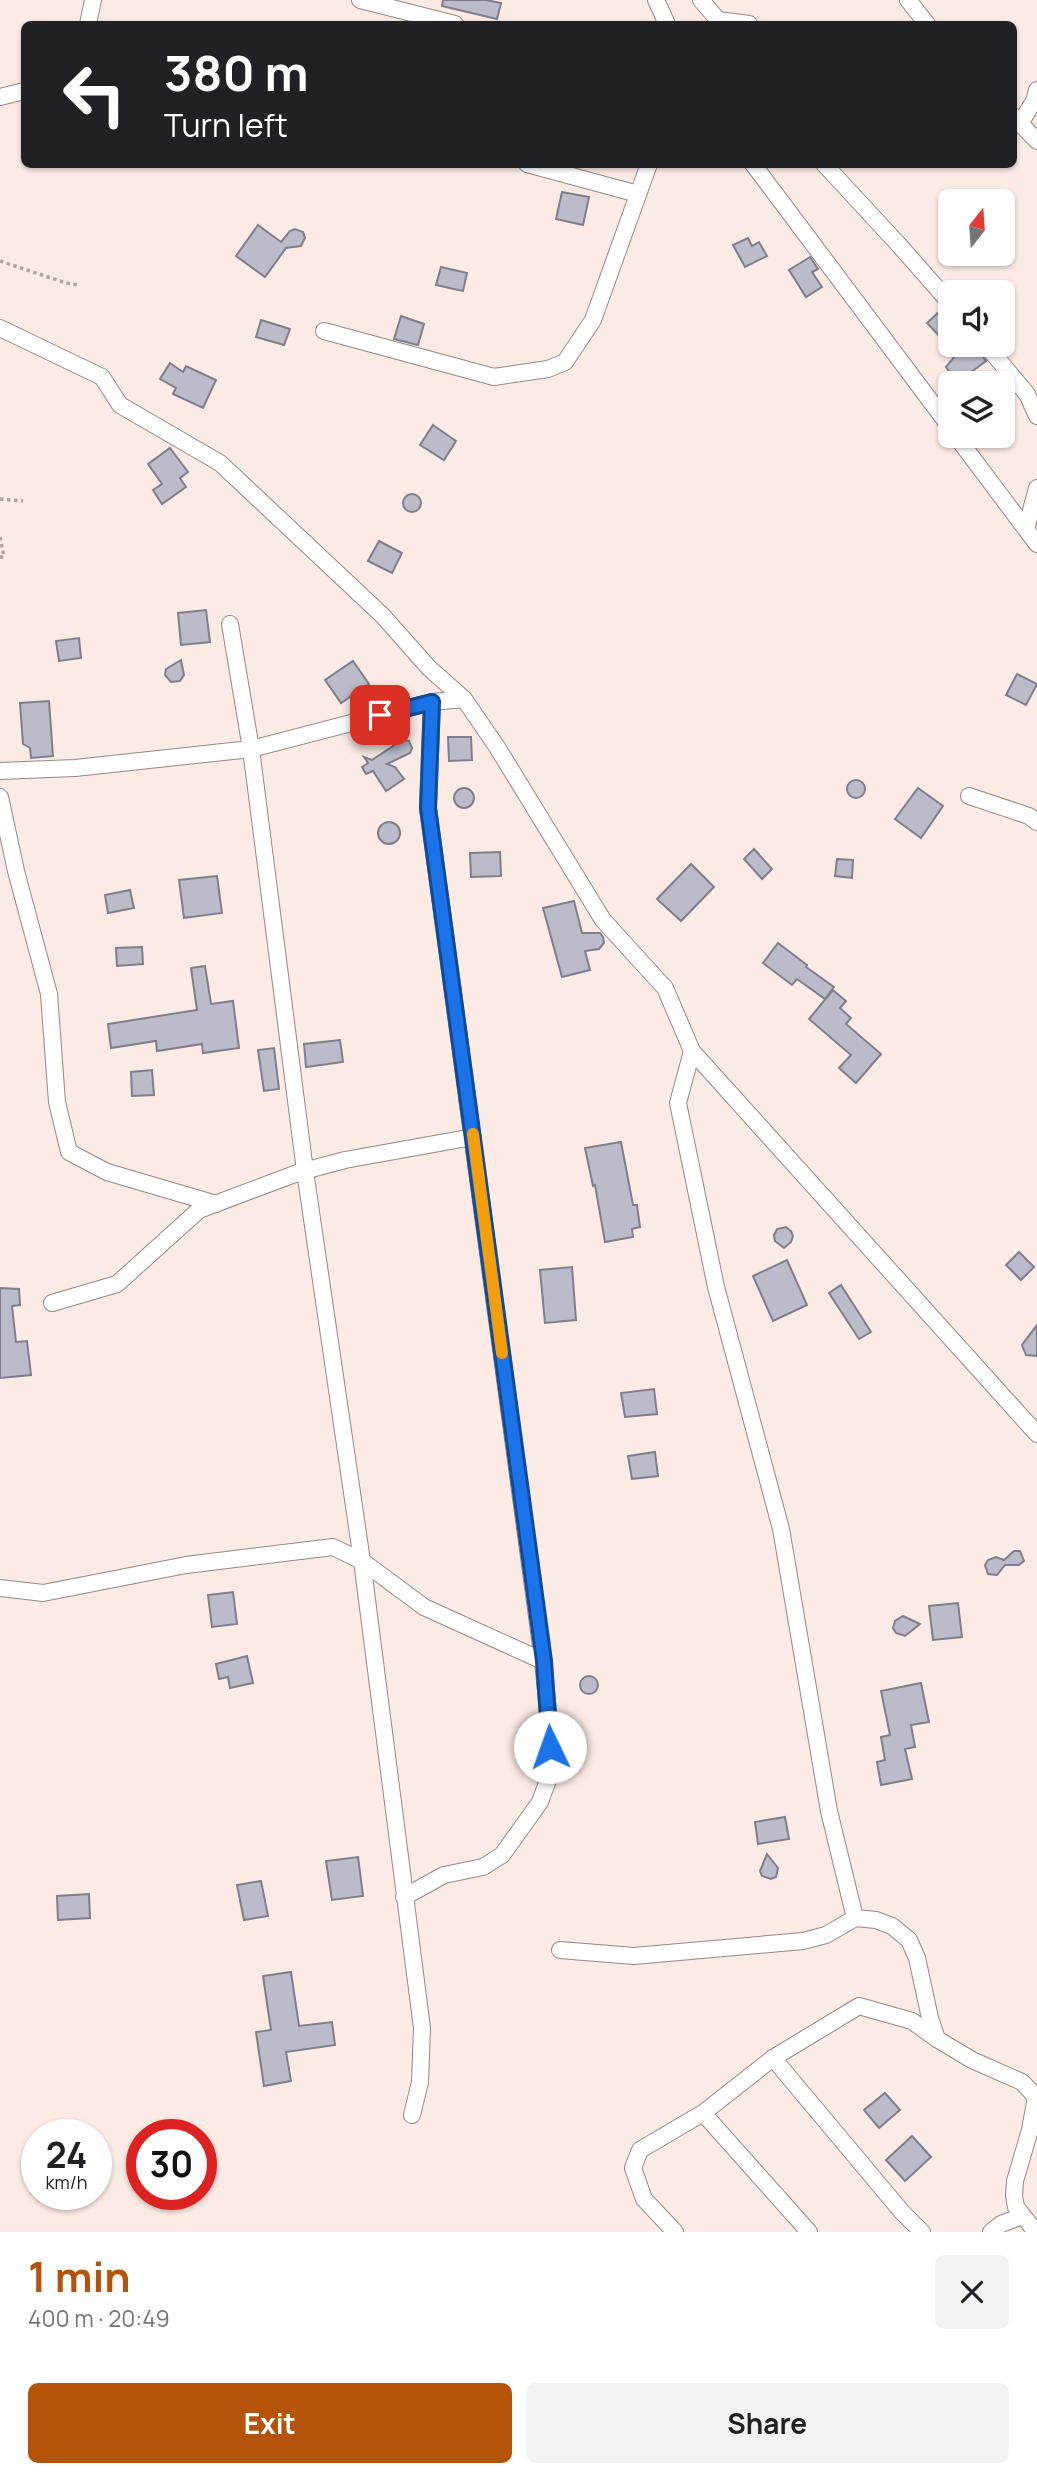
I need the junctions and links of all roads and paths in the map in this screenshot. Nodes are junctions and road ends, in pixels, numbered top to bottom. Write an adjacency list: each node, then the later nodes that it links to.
1 (93, 0): 6 (street)
2 (360, 0): 7 (street)
3 (656, 0): 8 (street)
4 (701, 0): 9 (street)
5 (908, 0): 10 (street)
6 (89, 21)
7 (443, 21)
8 (666, 21)
9 (726, 21)
10 (925, 21)
11 (1037, 90): 14 (street)
12 (21, 92): 13 (street)
13 (0, 97)
14 (1017, 119): 15 (street)
15 (1037, 141)
16 (542, 168): 20 (street)
17 (648, 168): 20 (street)
18 (756, 168): 27 (street)
19 (828, 168): 23 (street)
20 (638, 194): 25 (street)
21 (0, 261): 22 (path)
22 (79, 285)
23 (938, 289)
24 (0, 328): 38 (street)
25 (324, 331)
26 (996, 357): 28 (street)
27 (938, 412)
28 (1037, 416)
29 (966, 448): 33 (street)
30 (1037, 488): 33 (street)
31 (0, 499): 32 (path)
32 (23, 501)
33 (1026, 528): 35 (street)
34 (0, 537): 36 (path)
35 (1037, 544)
36 (0, 557)
37 (230, 624): 40 (street)
38 (464, 699): 39 (street); 45 (street)
39 (432, 702): 40 (street); 46 (street)
40 (251, 749): 41 (street); 47 (street)
41 (0, 771)
42 (969, 796): 44 (street)
43 (0, 797): 48 (street)
44 (1037, 822)
45 (692, 1051): 50 (street); 55 (street)
46 (473, 1137): 47 (street); 53 (street)
47 (305, 1171): 48 (street); 51 (street)
48 (216, 1204): 49 (street)
49 (52, 1303)
50 (1037, 1434)
51 (362, 1561): 52 (street); 53 (street); 54 (street)
52 (0, 1588)
53 (544, 1661): 54 (street)
54 (404, 1897): 62 (street)
55 (855, 1918): 56 (street); 57 (street)
56 (560, 1950)
57 (937, 2039): 58 (street); 59 (street)
58 (773, 2058): 61 (street); 66 (street)
59 (1030, 2081): 60 (street)
60 (1037, 2097): 63 (street)
61 (703, 2113): 64 (street); 65 (street)
62 (412, 2115)
63 (1022, 2216): 67 (street); 68 (street)
64 (675, 2232)
65 (809, 2232)
66 (922, 2232)
67 (991, 2232)
68 (1036, 2232)

